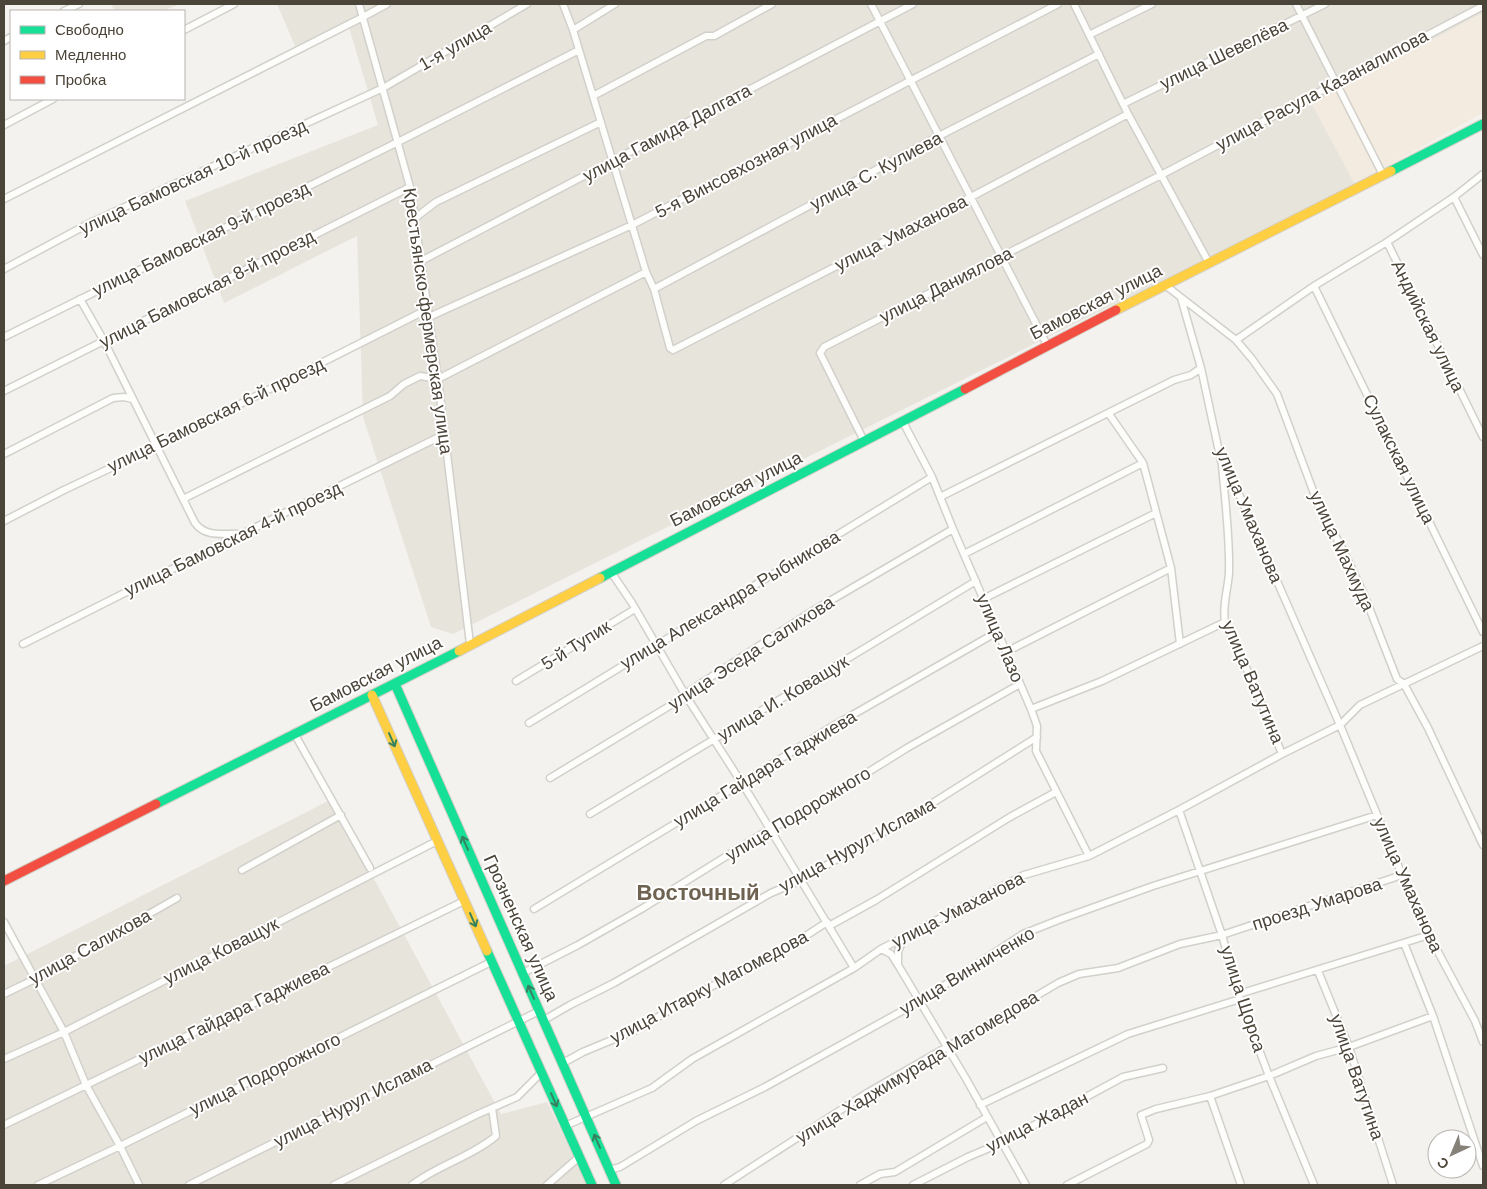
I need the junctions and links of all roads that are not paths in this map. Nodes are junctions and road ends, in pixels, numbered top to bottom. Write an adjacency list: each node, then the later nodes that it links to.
1 (79, 4): 17 (street)
2 (234, 4): 21 (street)
3 (359, 4): 19 (street, Крестьянско-фермерская улица)
4 (387, 4): 19 (street)
5 (526, 4): 28 (street, 1-я улица)
6 (564, 4): 22 (street)
7 (615, 4): 22 (street)
8 (772, 4): 29 (street)
9 (871, 4): 20 (street)
10 (913, 4): 20 (street, улица Гамида Далгата)
11 (1058, 4): 26 (street, 5-я Винсовхозная улица)
12 (1074, 4): 23 (street)
13 (1152, 4): 23 (street)
14 (1296, 4): 18 (street)
15 (1325, 4): 18 (street, улица Шевелёва)
16 (1483, 6): 27 (street, улица Расула Казаналипова)
17 (66, 10)
18 (1302, 16): 27 (street); 31 (street, улица Шевелёва)
19 (363, 17): 28 (street, Крестьянско-фермерская улица); 45 (street)
20 (880, 21): 26 (street); 38 (street, улица Гамида Далгата)
21 (185, 29)
22 (573, 30): 24 (street)
23 (1089, 35): 25 (street)
24 (579, 50): 29 (street); 37 (street, улица Бамовская 9-й проезд)
25 (1099, 54): 31 (street); 36 (street, улица С. Кулиева)
26 (910, 80): 36 (street); 47 (street, 5-я Винсовхозная улица)
27 (1336, 82): 40 (street, улица Расула Казаналипова); 41 (street)
28 (383, 88): 37 (street, Крестьянско-фермерская улица); 53 (street, улица Бамовская 10-й проезд)
29 (593, 96): 33 (street)
30 (51, 100): 35 (street)
31 (1124, 104): 32 (street)
32 (1128, 114): 40 (street); 43 (street, улица Умаханова)
33 (601, 122): 38 (street); 46 (street)
34 (1483, 124): 41 (main road, Бамовская улица)
35 (4, 125)
36 (940, 136): 43 (street); 57 (street, улица С. Кулиева)
37 (398, 142): 42 (street, Крестьянско-фермерская улица); 59 (street, улица Бамовская 9-й проезд)
38 (613, 161): 47 (street); 51 (street, улица Гамида Далгата)
39 (1483, 174): 44 (street, Андийская улица)
40 (1161, 175): 50 (street, улица Даниялова); 52 (street)
41 (1384, 175): 52 (main road, Бамовская улица)
42 (410, 187): 46 (street, Крестьянско-фермерская улица); 64 (street, улица Бамовская 8-й проезд)
43 (971, 197): 50 (street); 57 (street, улица Умаханова)
44 (1454, 197): 48 (street, Андийская улица); 49 (street)
45 (4, 199)
46 (415, 218): 51 (street, Крестьянско-фермерская улица)
47 (632, 225): 54 (street); 61 (street, 5-я Винсовхозная улица)
48 (1387, 242): 56 (street, Андийская улица); 73 (street, Андийская улица)
49 (1483, 255)
50 (1001, 257): 65 (street); 74 (street, улица Даниялова)
51 (421, 261): 60 (street, Крестьянско-фермерская улица)
52 (1209, 264): 55 (main road, Бамовская улица)
53 (4, 269)
54 (646, 272): 57 (street); 67 (street)
55 (1166, 285): 58 (street, улица Махмуда); 65 (main road, Бамовская улица)
56 (1314, 286): 63 (street, Андийская улица); 94 (street, Сулакская улица)
57 (654, 289)
58 (1181, 298): 63 (street, улица Махмуда); 66 (street, улица Умаханова)
59 (80, 299): 62 (street, улица Бамовская 9-й проезд); 64 (street)
60 (428, 309): 61 (street, Крестьянско-фермерская улица); 75 (street, улица Бамовская 6-й проезд)
61 (429, 317): 67 (street, Крестьянско-фермерская улица)
62 (4, 337)
63 (1236, 340): 104 (street, улица Махмуда)
64 (104, 341): 68 (street, улица Бамовская 8-й проезд); 69 (street)
65 (1047, 345): 71 (main road, Бамовская улица)
66 (1201, 368): 70 (street); 77 (street, улица Умаханова)
67 (438, 379): 72 (street, Крестьянско-фермерская улица); 81 (street)
68 (4, 391)
69 (132, 399): 75 (street); 76 (street)
70 (1109, 414): 78 (street); 80 (street)
71 (903, 422): 74 (main road, Бамовская улица); 79 (street, улица Лазо)
72 (445, 434): 85 (street, улица Бамовская 4-й проезд); 96 (street, Крестьянско-фермерская улица)
73 (1483, 437)
74 (864, 441): 88 (main road, Бамовская улица)
75 (157, 446): 81 (street); 83 (street, улица Бамовская 6-й проезд)
76 (4, 454)
77 (1221, 461): 92 (street, улица Ватутина); 109 (street, улица Умаханова)
78 (1143, 463): 82 (street); 86 (street)
79 (932, 477): 80 (street, улица Лазо); 98 (street, улица Александра Рыбникова)
80 (940, 497): 84 (street, улица Лазо)
81 (183, 499): 85 (street)
82 (1156, 514): 87 (street); 90 (street)
83 (4, 522)
84 (953, 529): 86 (street, улица Лазо); 106 (street, улица Эседа Салихова)
85 (242, 534): 95 (street, улица Бамовская 4-й проезд)
86 (964, 554): 89 (street, улица Лазо)
87 (1170, 568): 97 (street); 100 (street)
88 (611, 572): 91 (street); 96 (main road, Бамовская улица)
89 (976, 582): 90 (street, улица Лазо); 112 (street, улица И. Коващук)
90 (984, 600): 93 (street, улица Лазо)
91 (635, 609): 98 (street); 101 (street, 5-й Тупик)
92 (1225, 622): 97 (street); 113 (street, улица Ватутина)
93 (997, 632): 100 (street, улица Лазо); 115 (street, улица Гайдара Гаджиева)
94 (1483, 632)
95 (23, 644)
96 (470, 644): 102 (main road, Бамовская улица)
97 (1180, 644): 107 (street)
98 (656, 645): 106 (street); 108 (street, улица Александра Рыбникова)
99 (1483, 646): 104 (street, улица Умаханова)
100 (1006, 652): 103 (street, улица Лазо)
101 (516, 681)
102 (395, 684): 105 (main road, Бамовская улица); 146 (main road, Грозненская улица, one-way to 102)
103 (1020, 684): 107 (street, улица Лазо); 121 (street, улица Подорожного)
104 (1404, 684): 109 (street, улица Умаханова); 123 (street, улица Махмуда)
105 (372, 696): 110 (main road, Бамовская улица); 122 (main road, one-way to 122)
106 (686, 696): 112 (street); 114 (street, улица Эседа Салихова)
107 (1030, 709): 111 (street, улица Лазо)
108 (528, 723)
109 (1340, 724): 113 (street, улица Умаханова); 120 (street, улица Умаханова)
110 (294, 733): 119 (street); 130 (main road, Бамовская улица)
111 (1037, 737): 116 (street, улица Лазо); 129 (street, улица Нурул Ислама)
112 (714, 740): 115 (street); 118 (street, улица И. Коващук)
113 (1282, 754): 117 (street, улица Умаханова)
114 (550, 778)
115 (742, 783): 121 (street); 133 (street, улица Гайдара Гаджиева)
116 (1056, 792): 124 (street, улица Лазо); 135 (street, улица Итарку Магомедова)
117 (1179, 810): 124 (street, улица Умаханова); 127 (street, улица Щорса)
118 (590, 814)
119 (341, 815): 125 (street); 126 (street)
120 (1377, 815): 127 (street, улица Винниченко); 128 (street, улица Умаханова)
121 (770, 830): 129 (street); 146 (street, улица Подорожного)
122 (437, 841): 132 (main road); 155 (street, улица Коващук)
123 (1483, 845)
124 (1089, 856): 138 (street, улица Умаханова)
125 (370, 868)
126 (242, 870)
127 (1200, 871): 136 (street, улица Щорса); 150 (street, улица Винниченко)
128 (1402, 875): 136 (street, проезд Умарова); 137 (street, улица Умаханова)
129 (801, 880): 135 (street); 153 (street, улица Нурул Ислама)
130 (4, 881)
131 (177, 898): 147 (street, улица Салихова)
132 (464, 902): 141 (main road, one-way to 141); 164 (street, улица Гайдара Гаджиева)
133 (534, 909)
134 (4, 922): 147 (street)
135 (828, 924): 143 (street); 160 (street, улица Итарку Магомедова)
136 (1222, 935): 144 (street, проезд Умарова); 149 (street, улица Щорса)
137 (1429, 935): 139 (street); 156 (street, улица Умаханова)
138 (904, 937): 140 (street, улица Умаханова); 142 (street)
139 (1404, 943): 145 (street); 152 (street)
140 (881, 950): 142 (street); 143 (street, улица Умаханова)
141 (491, 962): 154 (main road); 173 (street, улица Подорожного)
142 (898, 965): 150 (street)
143 (854, 968): 168 (street, улица Умаханова)
144 (1118, 968): 157 (street, улица Хаджимурада Магомедова)
145 (1318, 971): 149 (street); 158 (street, улица Ватутина)
146 (523, 973): 151 (main road, Грозненская улица, one-way to 146)
147 (35, 978): 148 (street, улица Салихова); 155 (street)
148 (4, 994)
149 (1240, 997): 163 (street, улица Щорса); 166 (street)
150 (920, 1001): 157 (street); 176 (street, улица Винниченко)
151 (539, 1011): 153 (main road, Грозненская улица); 154 (street, улица Нурул Ислама)
152 (1432, 1016): 158 (street); 175 (street)
153 (544, 1020): 160 (main road, Грозненская улица)
154 (518, 1021): 162 (main road); 179 (street, улица Нурул Ислама)
155 (64, 1032): 159 (street, улица Коващук); 164 (street)
156 (1483, 1042)
157 (946, 1046): 166 (street); 185 (street, улица Хаджимурада Магомедова)
158 (1349, 1047): 163 (street); 192 (street, улица Ватутина)
159 (4, 1059)
160 (563, 1063): 168 (main road, Грозненская улица)
161 (1163, 1068): 172 (street, улица Жадан)
162 (541, 1073): 167 (street); 171 (main road, one-way to 171)
163 (1269, 1076): 165 (street); 191 (street, улица Щорса)
164 (86, 1085): 170 (street, улица Гайдара Гаджиева); 173 (street)
165 (1210, 1096): 189 (street); 190 (street)
166 (980, 1105): 169 (street)
167 (492, 1108): 180 (street); 181 (street)
168 (586, 1117): 171 (street, улица Умаханова); 176 (main road, Грозненская улица, one-way to 168)
169 (988, 1117): 172 (street); 186 (street)
170 (4, 1125)
171 (565, 1126): 174 (main road)
172 (1001, 1143): 187 (street, улица Жадан); 188 (street)
173 (120, 1146): 177 (street, улица Подорожного); 178 (street)
174 (579, 1157): 182 (street); 183 (main road)
175 (1483, 1166)
176 (610, 1170): 184 (main road, Грозненская улица)
177 (38, 1185)
178 (139, 1185)
179 (189, 1185)
180 (334, 1185)
181 (412, 1185)
182 (547, 1185)
183 (592, 1185)
184 (616, 1185)
185 (724, 1185)
186 (860, 1185)
187 (913, 1185)
188 (1026, 1185)
189 (1067, 1185)
190 (1241, 1185)
191 (1314, 1185)
192 (1393, 1185)

